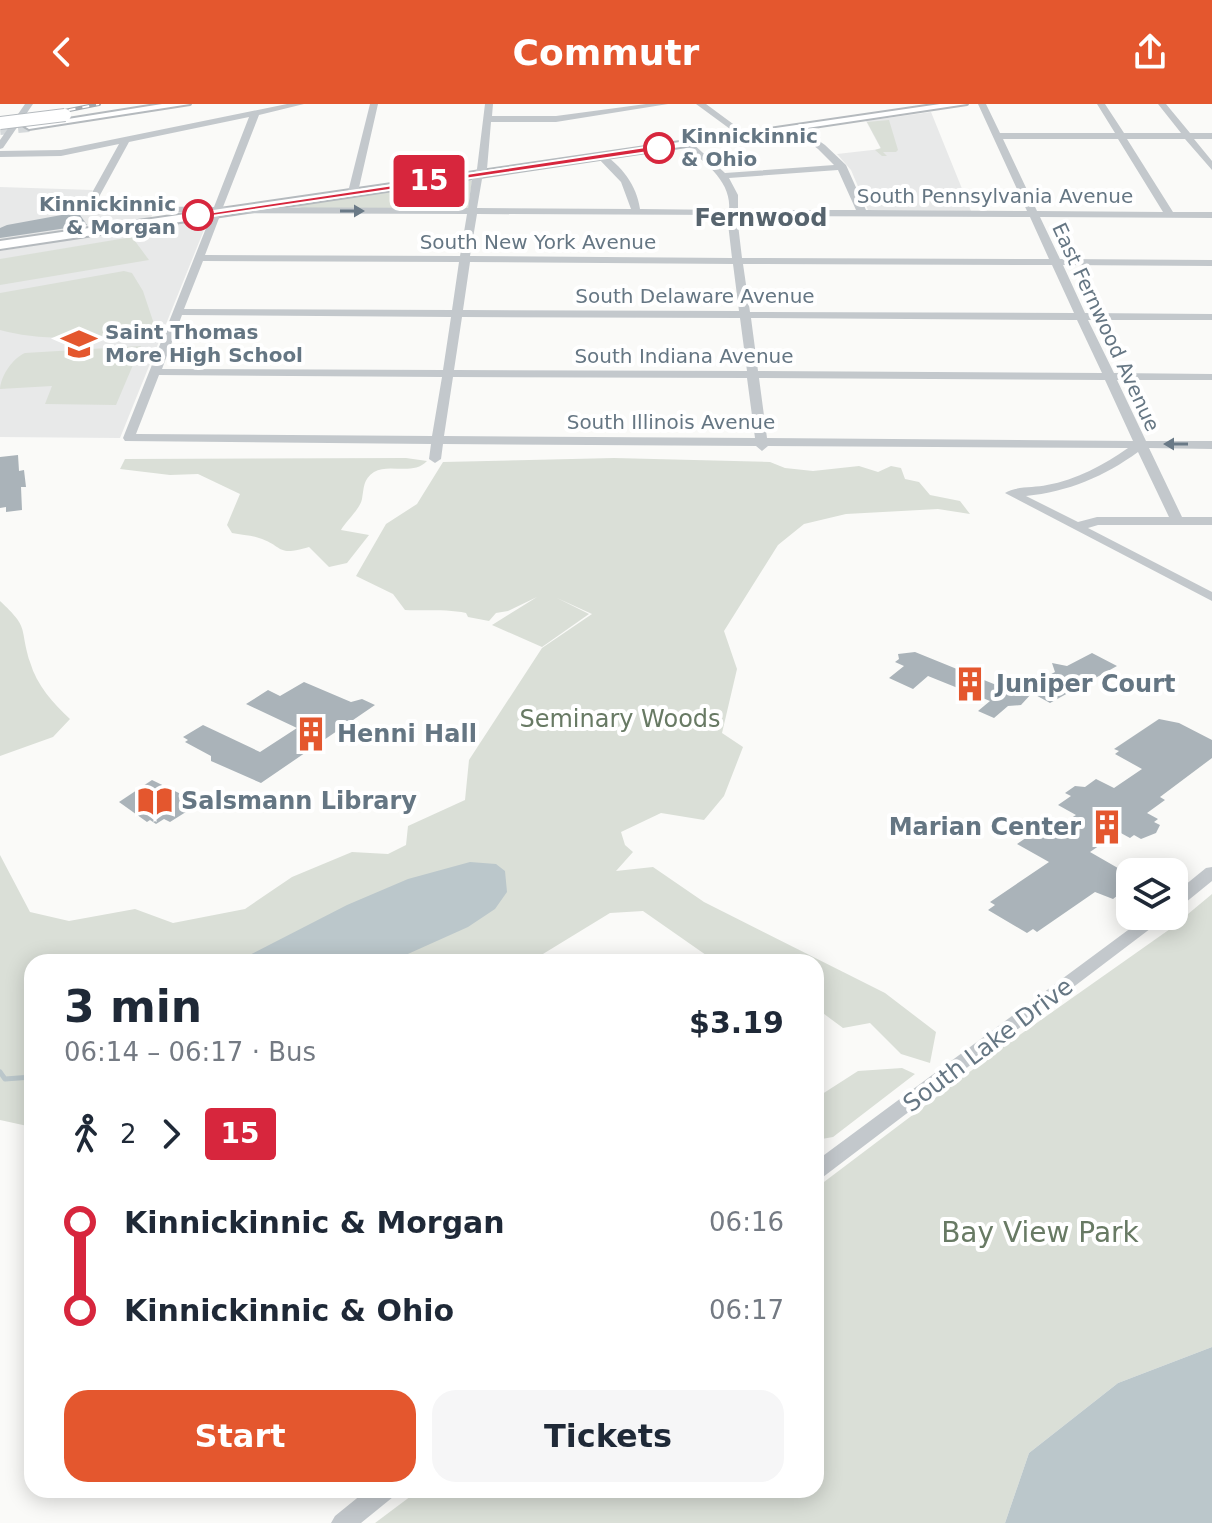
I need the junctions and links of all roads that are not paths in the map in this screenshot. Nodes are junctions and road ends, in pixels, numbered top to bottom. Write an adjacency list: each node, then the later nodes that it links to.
1 (29, 104): 26 (street)
2 (141, 104): 16 (main road, bridge)
3 (185, 104): 17 (main road)
4 (300, 104): 14 (street)
5 (374, 104): 33 (street)
6 (489, 104): 15 (street)
7 (664, 104): 15 (street)
8 (700, 104): 19 (street)
9 (962, 104): 18 (main road)
10 (982, 104): 21 (street, East Fernwood Avenue)
11 (1101, 104): 22 (street)
12 (1162, 104): 20 (street)
13 (1173, 104): 20 (street)
14 (255, 113): 24 (street); 35 (street)
15 (487, 119): 31 (street)
16 (0, 123)
17 (29, 126)
18 (796, 128): 19 (main road); 29 (street)
19 (744, 135): 25 (main road)
20 (1189, 135): 22 (street); 23 (street); 30 (street)
21 (996, 136): 22 (street); 41 (street, East Fernwood Avenue)
22 (1121, 136): 42 (street)
23 (1212, 136)
24 (126, 139): 27 (street); 35 (street, South Pennsylvania Avenue)
25 (688, 144): 28 (main road); 32 (street)
26 (0, 146)
27 (0, 154)
28 (601, 156): 31 (main road); 38 (street)
29 (843, 167): 32 (street); 40 (street)
30 (1212, 167)
31 (480, 173): 33 (main road); 37 (street)
32 (722, 176): 39 (street)
33 (353, 192): 34 (main road)
34 (284, 202): 35 (main road); 36 (street)
35 (218, 211): 36 (street, South Pennsylvania Avenue); 44 (main road); 45 (street)
36 (299, 211): 37 (street, South Pennsylvania Avenue, one-way to 37)
37 (472, 211): 38 (street, South Pennsylvania Avenue); 46 (street)
38 (636, 212): 39 (street, South Pennsylvania Avenue)
39 (734, 213): 40 (street, South Pennsylvania Avenue); 47 (street)
40 (862, 213): 41 (street, South Pennsylvania Avenue)
41 (1033, 214): 42 (street, South Pennsylvania Avenue); 48 (street, East Fernwood Avenue)
42 (1169, 214): 43 (street, South Pennsylvania Avenue)
43 (1212, 215)
44 (0, 247)
45 (200, 258): 46 (street, South New York Avenue); 50 (street)
46 (465, 260): 47 (street, South New York Avenue); 51 (street)
47 (738, 261): 48 (street, South New York Avenue); 52 (street)
48 (1056, 262): 49 (street, South New York Avenue); 53 (street, East Fernwood Avenue)
49 (1212, 263)
50 (179, 312): 51 (street, South Delaware Avenue); 55 (street)
51 (457, 313): 52 (street, South Delaware Avenue); 56 (street)
52 (746, 314): 53 (street, South Delaware Avenue); 57 (street)
53 (1081, 316): 54 (street, South Delaware Avenue); 58 (street, East Fernwood Avenue)
54 (1212, 317)
55 (155, 372): 56 (street, South Indiana Avenue); 60 (street, South Illinois Avenue)
56 (448, 373): 57 (street, South Indiana Avenue); 60 (street)
57 (753, 375): 58 (street, South Indiana Avenue); 62 (street)
58 (1109, 376): 59 (street, South Indiana Avenue); 61 (street, East Fernwood Avenue)
59 (1212, 377)
60 (439, 440): 62 (street, South Illinois Avenue); 64 (street)
61 (1141, 444): 62 (street, South Illinois Avenue); 63 (street, South Illinois Avenue, one-way to 61); 65 (street, East Fernwood Avenue); 67 (street)
62 (762, 445)
63 (1212, 445)
64 (435, 459)
65 (1177, 521): 66 (street); 67 (street)
66 (1212, 521)
67 (1076, 527): 68 (street)
68 (1212, 597)
69 (1212, 872): 70 (street)
70 (1188, 892)
71 (1139, 930): 72 (street, South Lake Drive)
72 (824, 1166)
73 (375, 1498): 74 (street)
74 (343, 1523)

